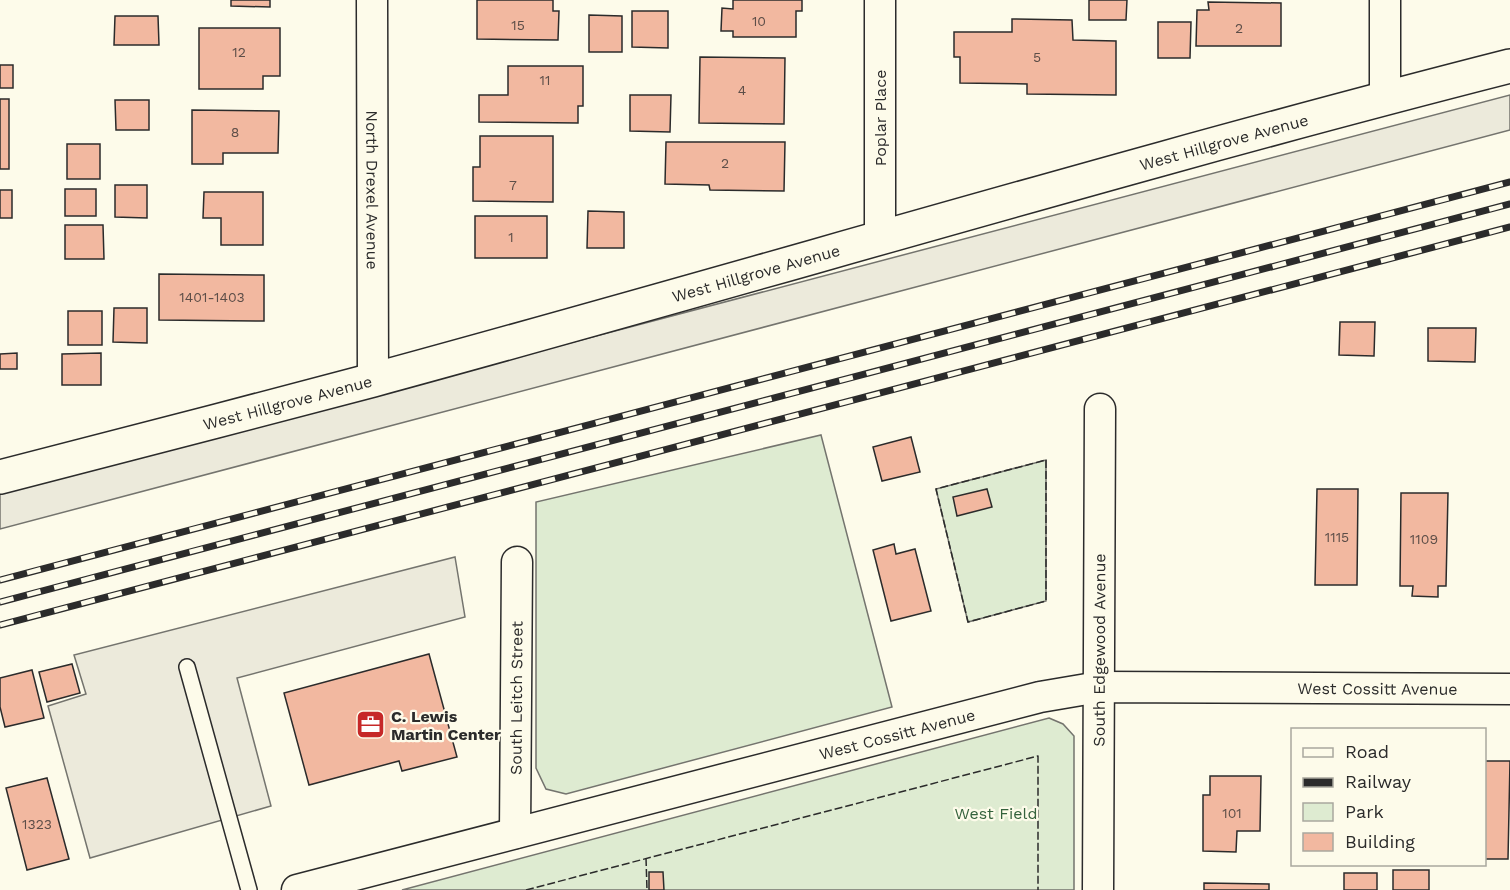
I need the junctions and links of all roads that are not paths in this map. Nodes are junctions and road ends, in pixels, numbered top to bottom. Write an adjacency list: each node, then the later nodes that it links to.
1 (372, 0): 7 (street, North Drexel Avenue)
2 (880, 0): 6 (street, Poplar Place)
3 (1385, 0): 5 (street)
4 (1510, 66): 5 (street, West Hillgrove Avenue)
5 (1385, 98): 6 (street, West Hillgrove Avenue)
6 (880, 237): 7 (street, West Hillgrove Avenue)
7 (373, 380): 9 (street, West Hillgrove Avenue)
8 (1100, 409): 12 (street, South Edgewood Avenue)
9 (0, 477)
10 (517, 562): 14 (street, South Leitch Street)
11 (187, 667): 15 (lane)
12 (1099, 687): 13 (street, West Cossitt Avenue); 14 (street, West Cossitt Avenue); 17 (street, South Edgewood Avenue)
13 (1510, 689)
14 (516, 833): 16 (street, West Cossitt Avenue)
15 (249, 890)
16 (297, 890)
17 (1098, 890)

